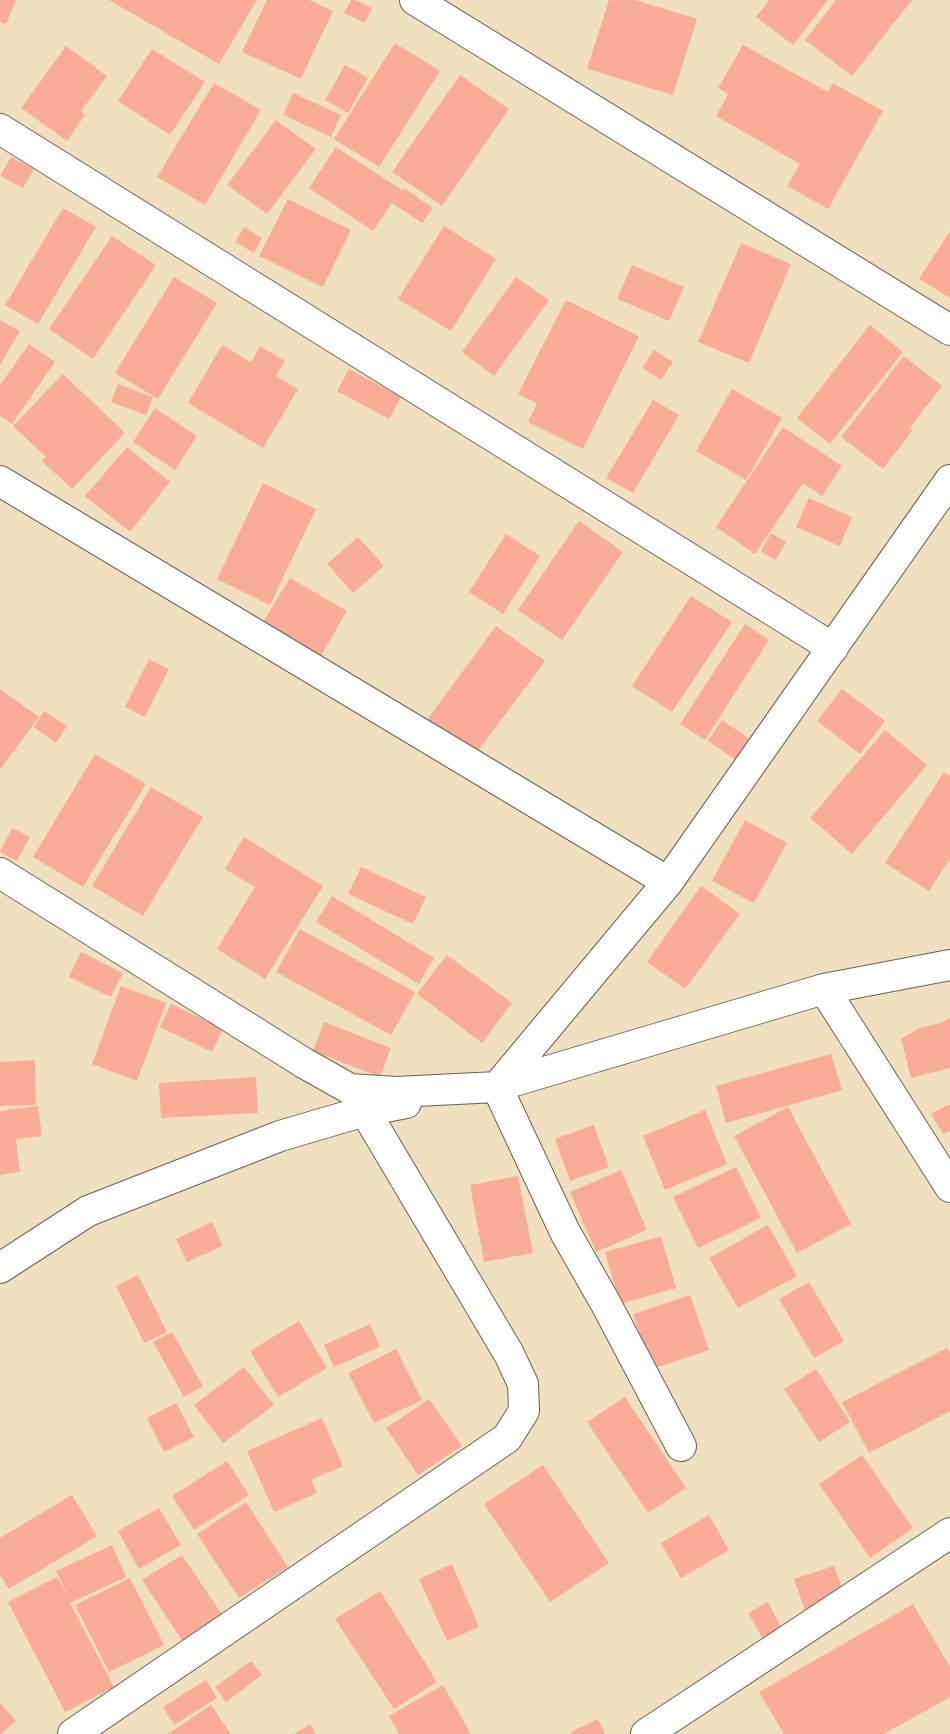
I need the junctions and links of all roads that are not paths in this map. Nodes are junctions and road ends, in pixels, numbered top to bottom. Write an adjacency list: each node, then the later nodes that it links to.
1 (415, 0): 3 (street)
2 (0, 129): 6 (street)
3 (950, 330)
4 (950, 480): 6 (street)
5 (0, 481): 8 (street)
6 (833, 648): 8 (street)
7 (0, 873): 11 (street)
8 (668, 882): 11 (street)
9 (950, 965): 10 (street)
10 (824, 989): 11 (street); 13 (street)
11 (497, 1087): 12 (street); 15 (street)
12 (364, 1111): 14 (street); 17 (street)
13 (950, 1187)
14 (0, 1268)
15 (681, 1446)
16 (950, 1533): 18 (street)
17 (73, 1734)
18 (645, 1734)

